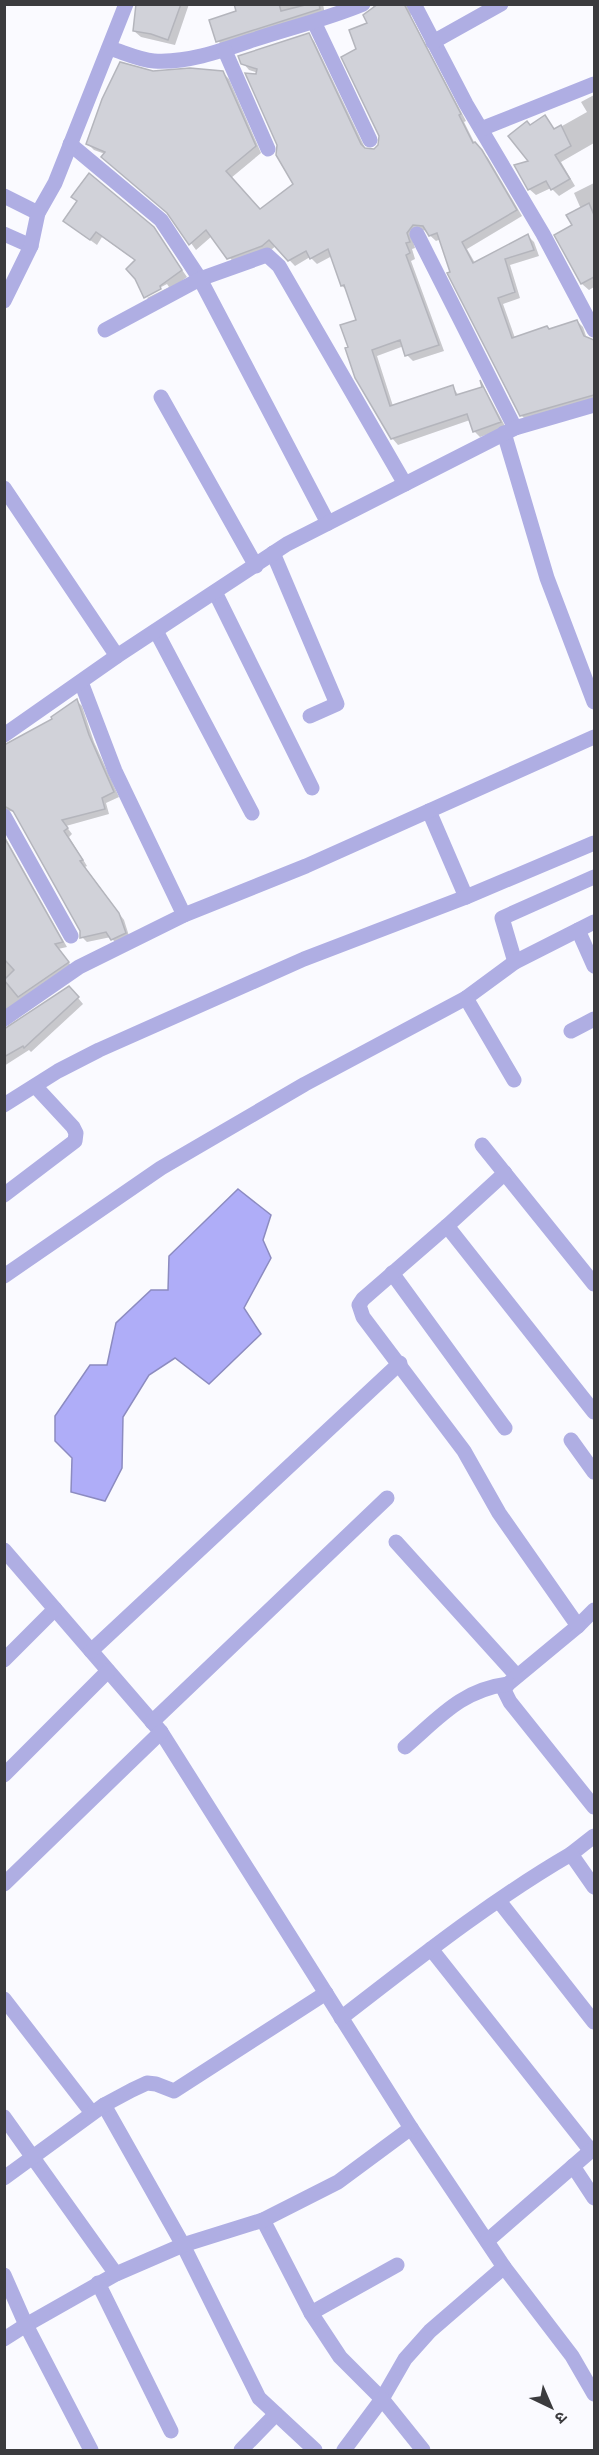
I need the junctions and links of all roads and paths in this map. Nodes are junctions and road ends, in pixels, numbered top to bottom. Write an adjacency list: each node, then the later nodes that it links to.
1 (126, 4): 8 (street)
2 (363, 4): 5 (street)
3 (414, 4): 7 (street)
4 (501, 4): 7 (street)
5 (329, 11): 6 (street)
6 (314, 22): 9 (street); 12 (street)
7 (433, 42): 11 (street)
8 (109, 48): 9 (street); 13 (street)
9 (225, 51): 14 (street)
10 (594, 84): 11 (street)
11 (481, 129): 23 (street)
12 (370, 140)
13 (70, 144): 16 (street); 20 (street)
14 (268, 149)
15 (4, 196): 16 (street)
16 (38, 213): 19 (street)
17 (4, 234): 19 (street)
18 (417, 234): 26 (street)
19 (31, 246): 21 (street)
20 (200, 279): 22 (street); 27 (street); 29 (street)
21 (4, 301)
22 (105, 330)
23 (594, 330)
24 (161, 397): 31 (street)
25 (594, 405): 26 (street)
26 (510, 431): 27 (street); 36 (street)
27 (405, 484): 29 (street)
28 (4, 488): 34 (street)
29 (328, 523): 30 (street)
30 (273, 553): 31 (street); 37 (street)
31 (256, 566): 32 (street)
32 (215, 592): 33 (street); 40 (street)
33 (156, 631): 34 (street); 42 (street)
34 (117, 656): 35 (street)
35 (81, 682): 38 (street); 47 (street)
36 (594, 702)
37 (310, 716)
38 (4, 735)
39 (594, 737): 41 (street)
40 (312, 788)
41 (429, 811): 46 (street); 47 (street)
42 (252, 813)
43 (4, 816): 50 (street)
44 (594, 843): 46 (street)
45 (594, 877): 51 (street)
46 (466, 897): 58 (street)
47 (184, 915): 54 (street)
48 (594, 922): 49 (street)
49 (578, 930): 51 (street); 52 (street)
50 (71, 936)
51 (515, 962): 53 (street)
52 (594, 966)
53 (466, 998): 57 (street); 65 (street)
54 (4, 1019)
55 (594, 1019): 56 (street)
56 (571, 1030)
57 (514, 1080)
58 (35, 1086): 59 (street); 62 (street)
59 (4, 1106)
60 (482, 1145): 61 (street)
61 (505, 1173): 63 (street); 66 (street)
62 (4, 1195)
63 (447, 1226): 64 (street); 68 (street)
64 (392, 1274): 67 (street); 69 (street)
65 (4, 1276)
66 (594, 1284)
67 (400, 1363): 77 (street); 78 (street)
68 (594, 1412)
69 (505, 1428)
70 (571, 1440): 71 (street)
71 (594, 1472)
72 (387, 1498): 82 (street)
73 (396, 1542): 81 (street)
74 (4, 1550): 75 (street)
75 (55, 1609): 78 (street); 79 (street)
76 (594, 1610): 77 (street)
77 (578, 1626): 81 (street)
78 (91, 1651): 80 (street)
79 (4, 1660)
80 (108, 1671): 82 (street); 84 (street)
81 (513, 1680): 83 (street); 85 (street)
82 (157, 1727): 88 (street); 92 (street)
83 (405, 1747)
84 (4, 1775)
85 (594, 1807)
86 (594, 1836): 87 (street)
87 (571, 1854): 89 (street); 90 (street)
88 (4, 1884)
89 (594, 1887)
90 (499, 1901): 91 (street); 95 (street)
91 (431, 1949): 94 (street); 99 (street)
92 (326, 1993): 94 (street); 96 (street)
93 (4, 1999): 96 (street)
94 (341, 2018): 98 (street)
95 (594, 2022)
96 (98, 2109): 100 (street); 106 (street)
97 (4, 2117): 100 (street)
98 (411, 2128): 104 (street); 105 (street)
99 (593, 2150): 101 (street)
100 (33, 2156): 102 (street); 109 (street)
101 (573, 2166): 103 (street); 105 (street)
102 (4, 2178)
103 (594, 2198)
104 (263, 2220): 106 (street); 112 (street)
105 (487, 2241): 108 (street)
106 (183, 2245): 109 (street); 117 (street)
107 (397, 2265): 112 (street)
108 (504, 2266): 115 (street); 116 (street)
109 (116, 2274): 111 (street)
110 (4, 2275): 113 (street)
111 (98, 2283): 113 (street); 118 (street)
112 (312, 2313): 116 (street)
113 (26, 2325): 114 (street); 119 (street)
114 (4, 2339)
115 (592, 2386)
116 (382, 2399): 122 (street); 123 (street)
117 (276, 2414): 120 (street); 121 (street)
118 (171, 2432)
119 (91, 2451)
120 (241, 2451)
121 (315, 2451)
122 (344, 2451)
123 (423, 2451)

